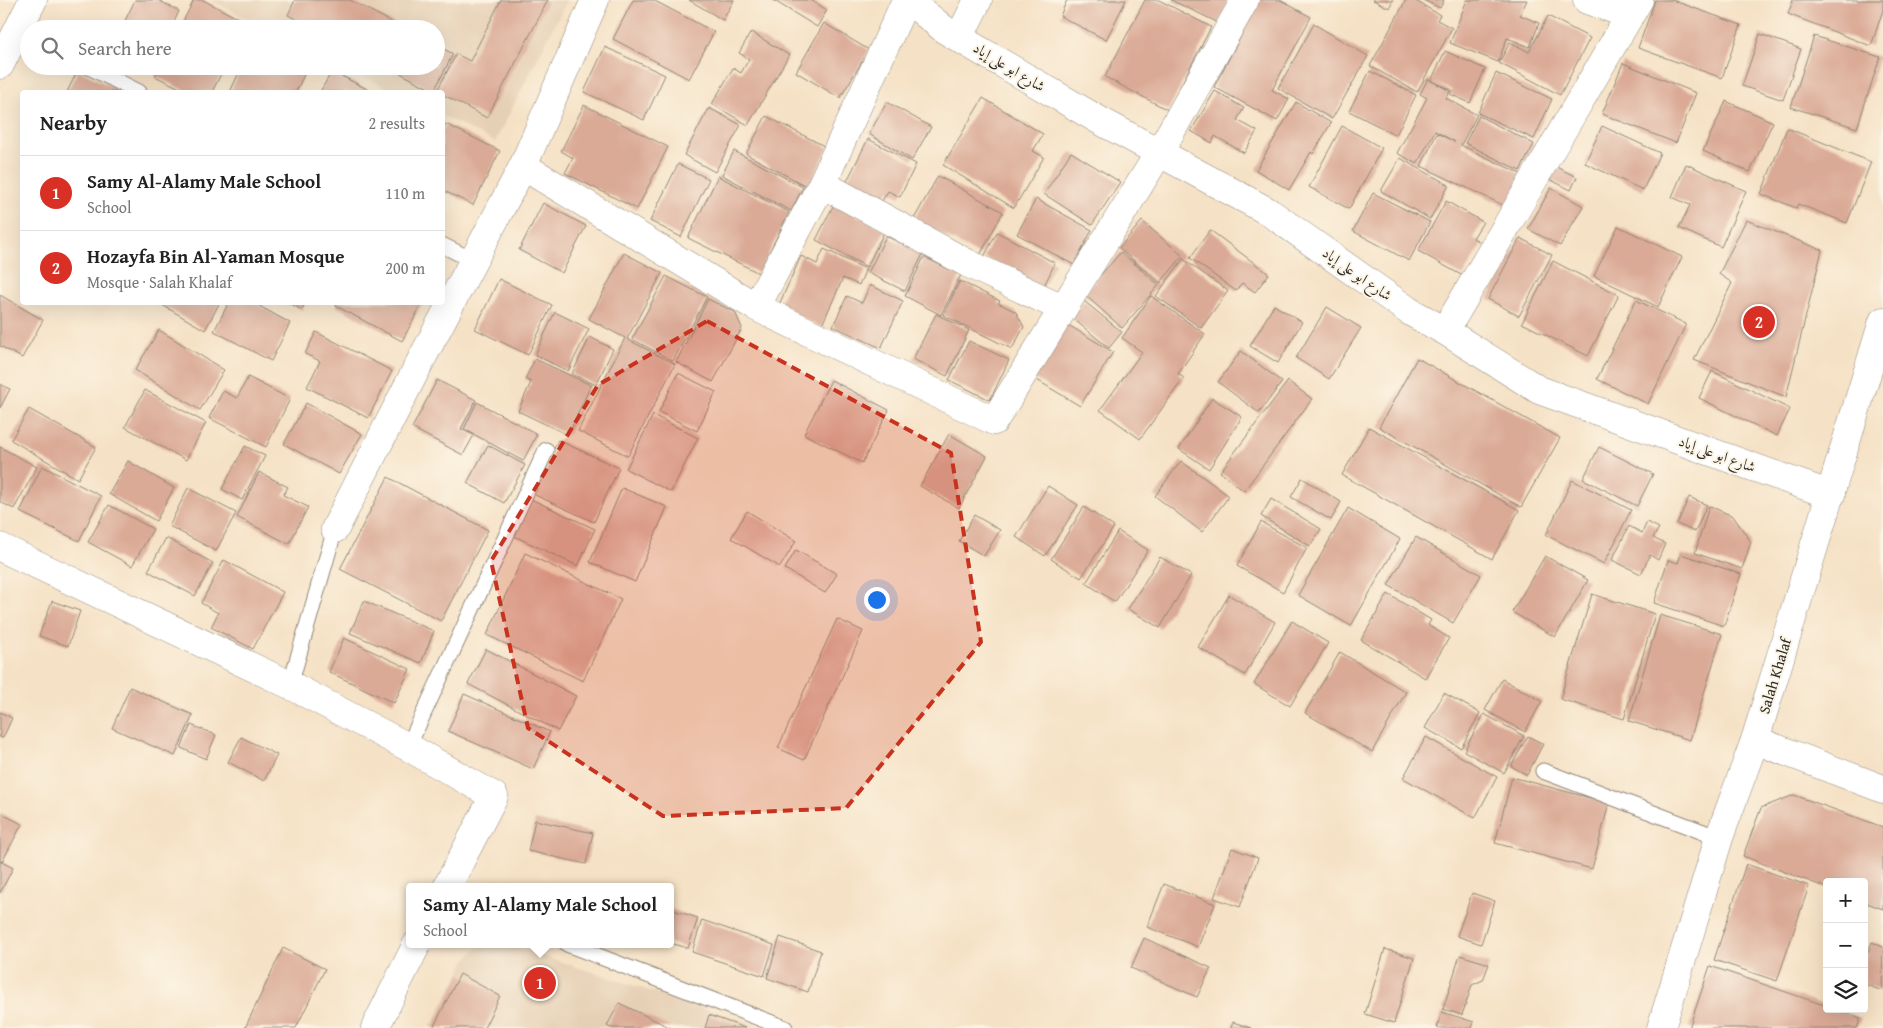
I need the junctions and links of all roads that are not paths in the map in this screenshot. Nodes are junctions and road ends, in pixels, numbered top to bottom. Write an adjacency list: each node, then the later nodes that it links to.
1 (33, 0): 8 (street)
2 (595, 0): 15 (street)
3 (907, 0): 10 (street, شارع ابو على إياد); 16 (street)
4 (978, 0): 10 (street)
5 (1245, 0): 14 (street)
6 (1587, 0): 7 (street)
7 (1635, 8): 22 (street)
8 (27, 20)
9 (20, 37): 11 (street)
10 (960, 38): 14 (street, شارع ابو على إياد)
11 (0, 65)
12 (105, 75): 13 (lane)
13 (135, 90)
14 (1159, 153): 20 (street); 22 (street, شارع ابو على إياد)
15 (523, 166): 18 (street); 19 (street)
16 (822, 184): 19 (street); 20 (street)
17 (445, 246): 18 (lane)
18 (474, 261): 25 (street)
19 (756, 307): 20 (street)
20 (1062, 308)
21 (1883, 321): 24 (street, Salah Khalaf)
22 (1446, 331): 24 (street, شارع ابو على إياد)
23 (546, 450): 29 (lane)
24 (1831, 495): 28 (street, Salah Khalaf)
25 (335, 530): 27 (lane)
26 (0, 547): 27 (street)
27 (290, 685): 29 (street)
28 (1755, 740): 31 (street); 32 (street, Salah Khalaf)
29 (408, 747): 33 (street)
30 (1544, 771): 32 (lane)
31 (1883, 789)
32 (1719, 838): 38 (street, Salah Khalaf)
33 (449, 883)
34 (415, 948): 36 (street)
35 (577, 948): 37 (lane)
36 (375, 1028)
37 (785, 1028)
38 (1661, 1028)

